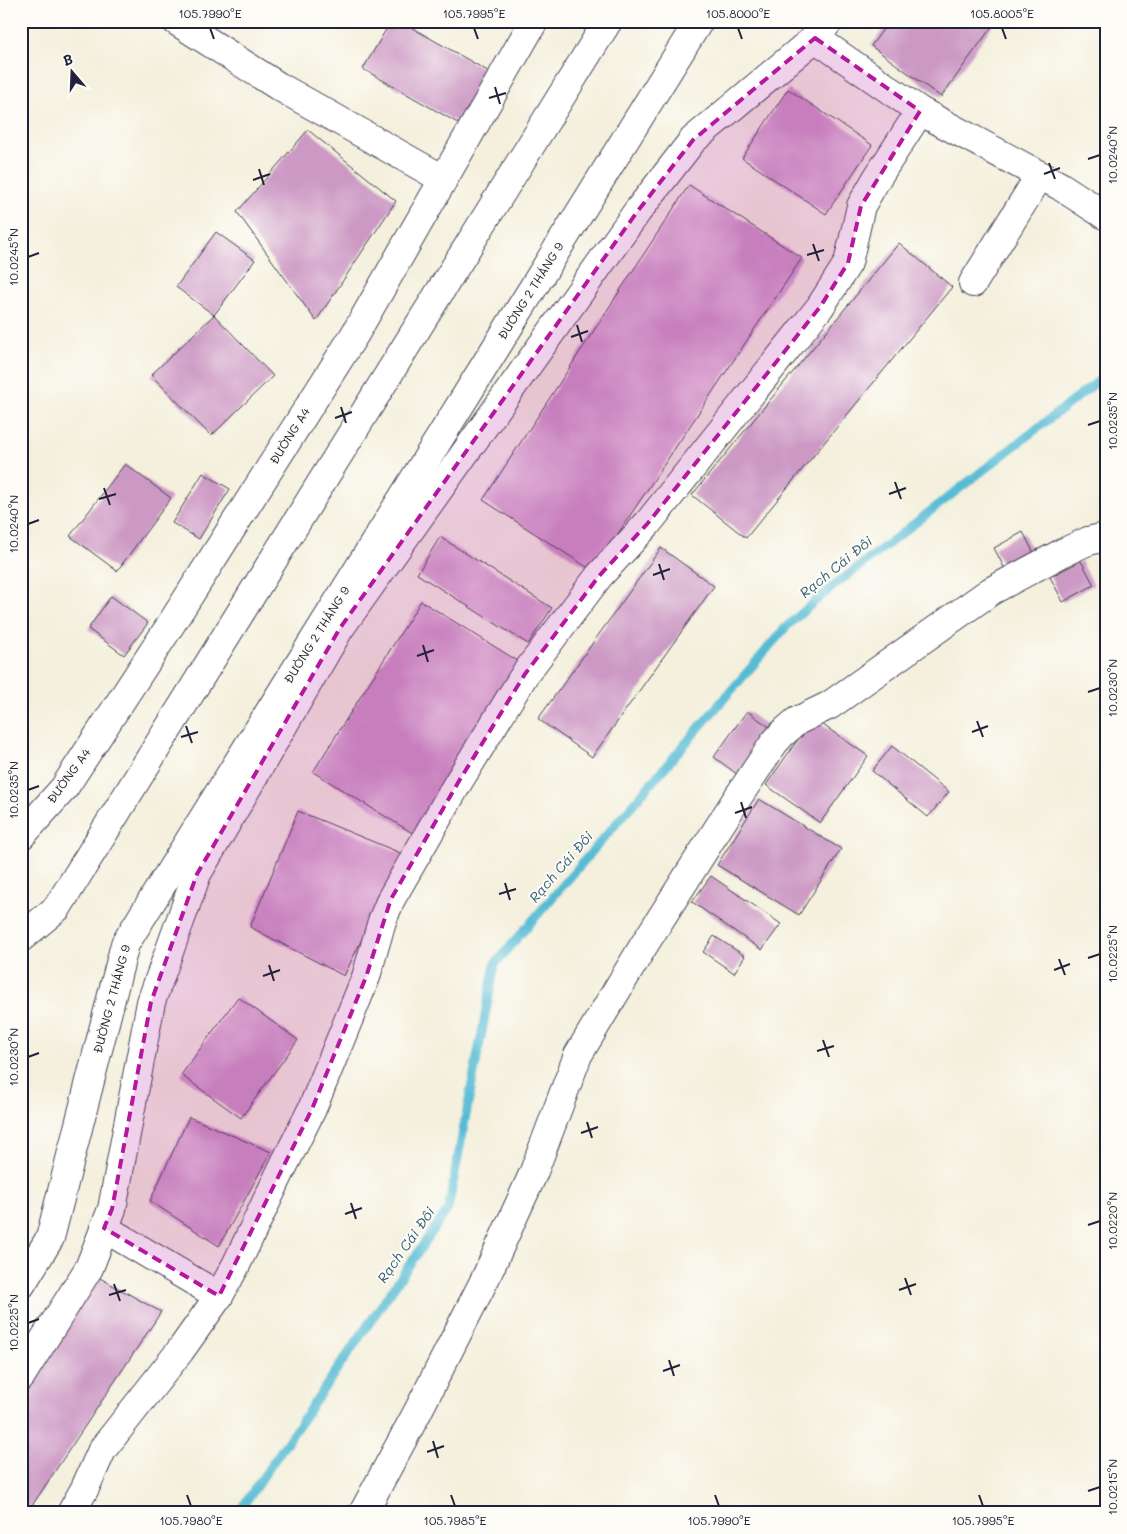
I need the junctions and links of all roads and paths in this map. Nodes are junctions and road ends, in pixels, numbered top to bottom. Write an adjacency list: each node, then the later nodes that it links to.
1 (176, 21): 8 (main road)
2 (534, 21): 8 (main road, ĐƯỜNG A4)
3 (608, 21): 13 (main road)
4 (699, 21): 15 (main road, ĐƯỜNG 2 THÁNG 9)
5 (822, 30): 6 (main road); 14 (main road)
6 (920, 111): 7 (main road); 16 (main road)
7 (1040, 175): 9 (main road); 10 (main road)
8 (443, 179): 12 (main road, ĐƯỜNG A4)
9 (1106, 216)
10 (973, 282)
11 (1106, 537): 19 (main road)
12 (21, 836)
13 (21, 938)
14 (104, 1228): 16 (main road); 17 (main road)
15 (21, 1285)
16 (219, 1296): 18 (main road)
17 (21, 1376)
18 (71, 1513)
19 (363, 1513)

